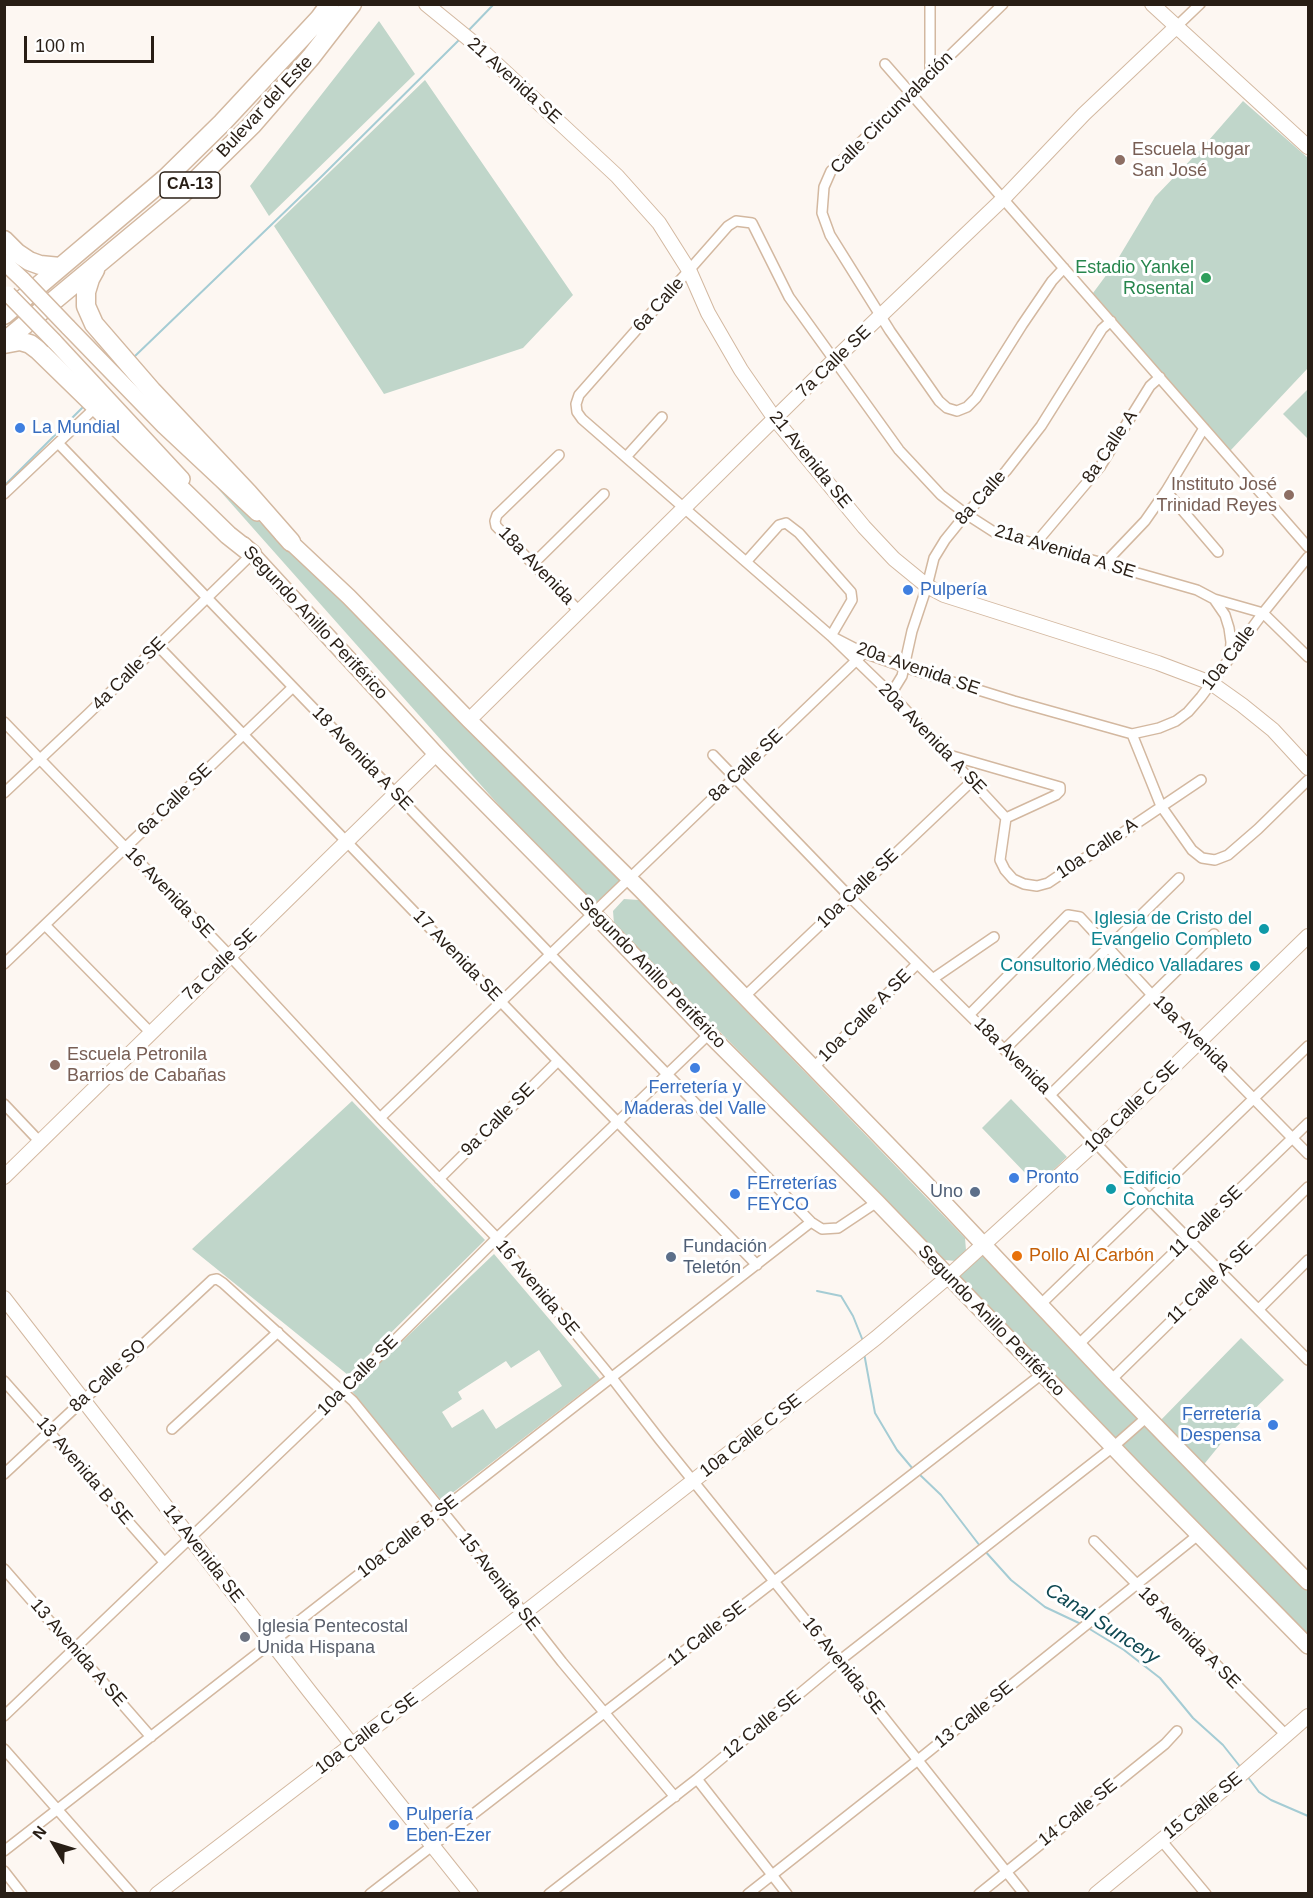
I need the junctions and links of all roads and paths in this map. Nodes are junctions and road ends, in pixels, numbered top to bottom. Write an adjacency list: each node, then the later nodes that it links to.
1 (330, 4): 18 (highway, Bulevar del Este / CA-13)
2 (352, 4): 17 (highway, Bulevar del Este / CA-13)
3 (426, 4): 20 (street, 21 Avenida SE)
4 (930, 4): 10 (street)
5 (1003, 4): 10 (street, Calle Circunvalación)
6 (1152, 4): 8 (street)
7 (1200, 4): 8 (street, 7a Calle SE)
8 (1176, 27): 12 (street); 13 (street, 7a Calle SE)
9 (885, 64): 11 (street)
10 (930, 74): 11 (street, Calle Circunvalación)
11 (911, 93): 13 (street); 23 (street, Calle Circunvalación)
12 (1308, 147)
13 (1004, 198): 19 (street); 23 (street, 7a Calle SE)
14 (752, 224): 20 (street, 6a Calle); 26 (street, 21a Avenida A SE)
15 (4, 240): 18 (highway)
16 (4, 262): 41 (main road, Segundo Anillo Periférico, bridge)
17 (99, 263): 25 (highway, Bulevar del Este / CA-13); 41 (highway)
18 (60, 267): 22 (highway, Bulevar del Este / CA-13)
19 (1064, 268): 23 (street, Calle Circunvalación); 24 (street)
20 (690, 272): 28 (street, 6a Calle); 31 (street, 21 Avenida SE)
21 (6, 293): 45 (main road, Segundo Anillo Periférico, bridge)
22 (4, 315)
23 (881, 316): 26 (street, 7a Calle SE)
24 (1110, 321): 27 (street); 40 (street, 8a Calle)
25 (4, 343): 29 (highway)
26 (834, 360): 31 (street, 7a Calle SE); 40 (street, 21a Avenida A SE)
27 (1160, 377): 32 (street); 42 (street, 8a Calle A)
28 (576, 404): 35 (street, 20a Avenida SE)
29 (97, 406): 33 (street); 45 (highway)
30 (662, 417): 35 (street)
31 (776, 419): 39 (street, 7a Calle SE); 50 (street, 21 Avenida SE)
32 (1204, 428): 36 (street); 43 (street)
33 (58, 443): 37 (street); 51 (street, 18 Avenida A SE)
34 (560, 454): 48 (street, 18a Avenida)
35 (626, 457): 39 (street, 20a Avenida SE)
36 (1166, 491): 44 (street); 49 (street)
37 (4, 494)
38 (604, 494): 48 (street)
39 (684, 508): 47 (street, 20a Avenida SE); 53 (street, 7a Calle SE)
40 (966, 514): 42 (street, 21a Avenida A SE); 50 (street, 8a Calle)
41 (291, 542): 65 (main road, Segundo Anillo Periférico)
42 (1035, 544): 49 (street, 21a Avenida A SE)
43 (1308, 547)
44 (1218, 552)
45 (252, 554): 51 (street, 4a Calle SE); 69 (main road, Segundo Anillo Periférico)
46 (1308, 557): 54 (street, 10a Calle)
47 (746, 562): 55 (street, 20a Avenida SE); 55 (street)
48 (533, 564): 53 (street, 18a Avenida)
49 (1104, 564): 52 (street, 21a Avenida A SE)
50 (927, 586): 61 (street, 8a Calle); 62 (street, 21 Avenida SE)
51 (208, 597): 56 (street, 4a Calle SE); 63 (street, 18 Avenida A SE)
52 (1214, 599): 54 (street); 59 (street)
53 (579, 611): 65 (street, 7a Calle SE)
54 (1263, 613): 58 (street); 59 (street, 10a Calle)
55 (831, 636): 57 (street, 20a Avenida SE); 60 (street, 20a Avenida A SE)
56 (158, 646): 68 (street, 17 Avenida SE); 72 (street, 4a Calle SE)
57 (864, 652): 60 (street, 8a Calle SE); 61 (street, 20a Avenida SE)
58 (1308, 657)
59 (1230, 658): 62 (street, 10a Calle)
60 (856, 660): 64 (street, 20a Avenida A SE); 74 (street, 8a Calle SE)
61 (904, 667): 64 (street, 8a Calle); 67 (street, 20a Avenida SE)
62 (1211, 683): 67 (street, 10a Calle); 73 (street, 21 Avenida SE)
63 (293, 687): 68 (street, 6a Calle SE); 79 (street, 18 Avenida A SE)
64 (891, 694): 70 (street, 20a Avenida A SE)
65 (469, 720): 85 (main road, Segundo Anillo Periférico)
66 (4, 722): 72 (street, 16 Avenida SE)
67 (1132, 734): 80 (street)
68 (244, 735): 82 (street, 17 Avenida SE); 83 (street, 6a Calle SE)
69 (436, 754): 79 (street, 7a Calle SE); 87 (main road, Segundo Anillo Periférico)
70 (946, 754): 77 (street, 20a Avenida A SE); 81 (street)
71 (712, 755): 74 (street, 18a Avenida)
72 (40, 759): 78 (street, 4a Calle SE); 83 (street, 16 Avenida SE)
73 (1308, 768)
74 (734, 778): 85 (street, 8a Calle SE); 86 (street, 18a Avenida)
75 (1201, 780): 80 (street, 10a Calle A)
76 (1308, 780): 80 (street)
77 (972, 781): 81 (street, 20a Avenida A SE); 86 (street, 10a Calle SE)
78 (4, 793)
79 (396, 794): 82 (street, 7a Calle SE); 93 (street, 18 Avenida A SE)
80 (1161, 806): 81 (street, 10a Calle A)
81 (1006, 818)
82 (347, 841): 94 (street, 7a Calle SE); 100 (street, 17 Avenida SE)
83 (126, 848): 88 (street, 6a Calle SE); 94 (street, 16 Avenida SE)
84 (1179, 878): 92 (street)
85 (629, 879): 87 (street, 8a Calle SE); 99 (main road, Segundo Anillo Periférico)
86 (850, 897): 96 (street, 18a Avenida); 99 (street, 10a Calle SE)
87 (593, 913): 93 (street); 103 (main road, Segundo Anillo Periférico)
88 (45, 925): 95 (street, 6a Calle SE); 102 (street)
89 (1214, 934): 98 (street)
90 (1308, 936): 104 (street, 10a Calle C SE)
91 (994, 937): 97 (street)
92 (1108, 946): 98 (street, 19a Avenida); 101 (street, 19a Avenida); 106 (street)
93 (550, 954): 100 (street); 109 (street, 18 Avenida A SE)
94 (230, 956): 102 (street, 7a Calle SE); 113 (street, 16 Avenida SE)
95 (4, 964)
96 (917, 964): 97 (street, 18a Avenida); 108 (street, 10a Calle A SE)
97 (934, 978): 101 (street, 18a Avenida)
98 (1152, 995): 104 (street, 19a Avenida); 110 (street)
99 (744, 997): 108 (main road, Segundo Anillo Periférico)
100 (501, 1001): 107 (street, 17 Avenida SE); 113 (street)
101 (970, 1014): 106 (street, 18a Avenida)
102 (151, 1033): 117 (street, 7a Calle SE)
103 (709, 1034): 109 (street, 10a Calle SE); 124 (main road, Segundo Anillo Periférico)
104 (1199, 1042): 111 (street, 19a Avenida); 118 (street, 10a Calle C SE)
105 (1308, 1046): 111 (street)
106 (1005, 1049): 110 (street, 18a Avenida)
107 (558, 1061): 114 (street, 17 Avenida SE); 121 (street, 9a Calle SE)
108 (813, 1068): 128 (main road, Segundo Anillo Periférico)
109 (667, 1074): 114 (street, 10a Calle SE); 125 (street, 18 Avenida A SE)
110 (1050, 1095): 118 (street, 18a Avenida)
111 (1255, 1098): 116 (street, 19a Avenida); 123 (street)
112 (4, 1104): 117 (street)
113 (380, 1118): 121 (street, 16 Avenida SE)
114 (618, 1123): 127 (street, 10a Calle SE); 130 (street, 17 Avenida SE)
115 (1308, 1123): 116 (street, 11 Calle SE)
116 (1293, 1138): 119 (street, 19a Avenida); 126 (street, 11 Calle SE)
117 (40, 1142): 120 (street, 7a Calle SE)
118 (1095, 1143): 123 (street, 18a Avenida); 128 (street, 10a Calle C SE)
119 (1308, 1154)
120 (4, 1177)
121 (439, 1179): 127 (street, 16 Avenida SE)
122 (1308, 1187): 131 (street, 11 Calle A SE)
123 (1150, 1200): 126 (street, 18a Avenida); 135 (street)
124 (878, 1202): 125 (street); 132 (main road, Segundo Anillo Periférico)
125 (811, 1222): 130 (street, 10a Calle B SE)
126 (1189, 1238): 131 (street, 18a Avenida); 138 (street, 11 Calle SE)
127 (497, 1239): 141 (street, 16 Avenida SE); 144 (street, 10a Calle SE)
128 (984, 1245): 132 (street, 10a Calle C SE); 135 (main road, Segundo Anillo Periférico)
129 (1308, 1260): 136 (street)
130 (757, 1264): 141 (street, 10a Calle B SE)
131 (1221, 1272): 136 (street, 18a Avenida); 142 (street, 11 Calle A SE)
132 (949, 1276): 140 (main road, Segundo Anillo Periférico); 151 (street, 10a Calle C SE)
133 (212, 1280): 137 (street, 15 Avenida SE); 145 (street, 8a Calle SO)
134 (4, 1298): 145 (street, 14 Avenida SE)
135 (1040, 1305): 138 (main road, Segundo Anillo Periférico)
136 (1259, 1309): 139 (street, 18a Avenida)
137 (278, 1332): 144 (street, 15 Avenida SE); 147 (street)
138 (1078, 1345): 142 (main road, Segundo Anillo Periférico)
139 (1308, 1360)
140 (1042, 1374): 149 (main road, Segundo Anillo Periférico); 158 (street, 11 Calle SE)
141 (612, 1377): 151 (street, 16 Avenida SE); 152 (street, 10a Calle B SE)
142 (1111, 1380): 146 (main road, Segundo Anillo Periférico)
143 (4, 1381): 148 (street, 13 Avenida B SE)
144 (344, 1391): 152 (street, 15 Avenida SE); 154 (street, 10a Calle SE)
145 (83, 1399): 148 (street, 8a Calle SO); 154 (street, 14 Avenida SE)
146 (1147, 1417): 149 (street); 159 (main road, Segundo Anillo Periférico)
147 (172, 1429)
148 (49, 1431): 150 (street, 8a Calle SO); 156 (street, 13 Avenida B SE)
149 (1113, 1447): 153 (main road, Segundo Anillo Periférico); 165 (street, 12 Calle SE)
150 (4, 1474)
151 (693, 1481): 158 (street, 16 Avenida SE); 161 (street, 10a Calle C SE)
152 (442, 1510): 161 (street, 15 Avenida SE); 162 (street, 10a Calle B SE)
153 (1198, 1535): 160 (street, 13 Calle SE); 163 (main road, Segundo Anillo Periférico)
154 (191, 1539): 156 (street, 10a Calle SE); 162 (street, 14 Avenida SE)
155 (1094, 1541): 160 (street, 18 Avenida A SE)
156 (164, 1562): 164 (street, 10a Calle SE)
157 (4, 1569): 164 (street, 13 Avenida A SE)
158 (776, 1581): 165 (street, 16 Avenida SE); 166 (street, 11 Calle SE)
159 (1308, 1582)
160 (1135, 1584): 170 (street, 18 Avenida A SE); 174 (street, 13 Calle SE)
161 (524, 1613): 166 (street, 15 Avenida SE); 172 (street, 10a Calle C SE)
162 (272, 1643): 171 (street, 10a Calle B SE); 172 (street, 14 Avenida SE)
163 (1308, 1646)
164 (74, 1649): 167 (street, 10a Calle SE); 171 (street, 13 Avenida A SE)
165 (839, 1661): 174 (street, 16 Avenida SE); 175 (street, 12 Calle SE)
166 (605, 1713): 176 (street, 15 Avenida SE); 179 (street, 11 Calle SE)
167 (4, 1716)
168 (1308, 1716): 170 (street, 15 Calle SE)
169 (1177, 1731): 182 (street, 14 Calle SE)
170 (1286, 1735): 178 (street, 15 Calle SE)
171 (152, 1737): 177 (street, 10a Calle B SE)
172 (353, 1744): 179 (street, 14 Avenida SE); 186 (street, 10a Calle C SE)
173 (4, 1749): 177 (street)
174 (918, 1760): 182 (street, 16 Avenida SE); 183 (street, 13 Calle SE)
175 (697, 1779): 176 (street, 12 Calle SE); 183 (street)
176 (675, 1797): 189 (street, 12 Calle SE)
177 (58, 1810): 180 (street, 10a Calle B SE); 185 (street)
178 (1161, 1840): 194 (street, 15 Calle SE); 195 (street)
179 (432, 1846): 187 (street, 11 Calle SE); 188 (street, 14 Avenida SE)
180 (4, 1851)
181 (4, 1871): 184 (street)
182 (1005, 1871): 192 (street, 14 Calle SE); 193 (street, 16 Avenida SE)
183 (772, 1874): 190 (street, 13 Calle SE); 191 (street)
184 (22, 1893)
185 (132, 1893)
186 (157, 1893)
187 (370, 1893)
188 (471, 1893)
189 (549, 1893)
190 (748, 1893)
191 (788, 1893)
192 (979, 1893)
193 (1024, 1893)
194 (1096, 1893)
195 (1206, 1893)

